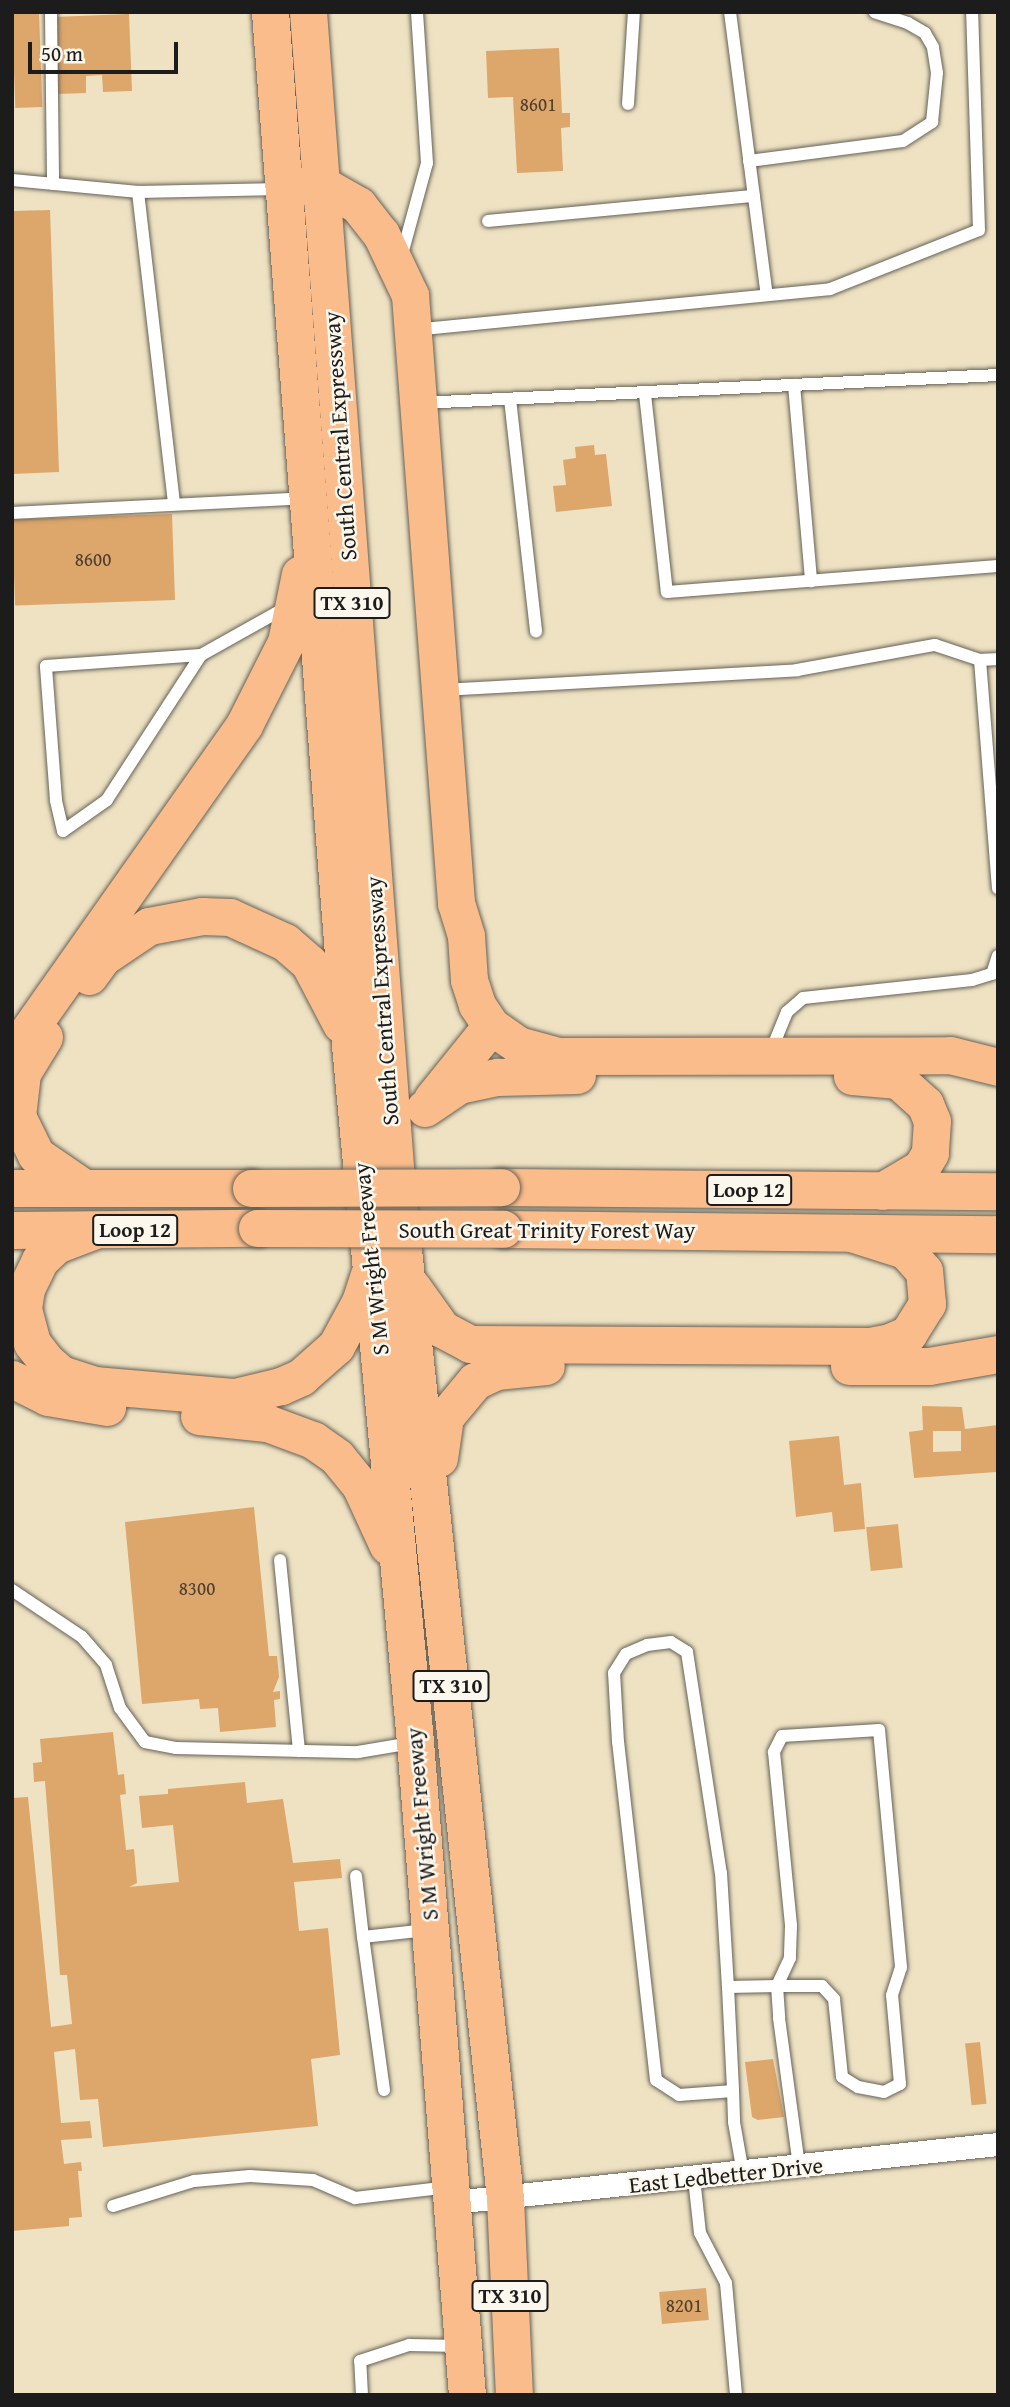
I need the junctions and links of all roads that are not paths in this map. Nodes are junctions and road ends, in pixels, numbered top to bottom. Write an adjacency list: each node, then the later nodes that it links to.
1 (51, 12): 12 (lane)
2 (270, 12): 14 (main road, South Central Expressway / TX 310)
3 (308, 12): 13 (main road, South Central Expressway / TX 310)
4 (417, 12): 18 (lane)
5 (634, 12): 9 (lane)
6 (730, 12): 10 (lane)
7 (875, 12): 10 (lane)
8 (972, 12): 19 (lane)
9 (628, 103)
10 (749, 161): 16 (lane)
11 (12, 180): 12 (lane)
12 (52, 184): 15 (lane)
13 (321, 184): 14 (main road); 18 (main road); 50 (main road, South Central Expressway / TX 310)
14 (282, 189): 15 (lane); 26 (main road, South Central Expressway / TX 310)
15 (138, 192): 27 (lane)
16 (754, 196): 17 (lane); 19 (lane)
17 (488, 221)
18 (399, 265): 20 (main road)
19 (767, 295): 20 (lane)
20 (414, 330): 25 (main road)
21 (998, 375): 22 (lane)
22 (794, 385): 23 (lane); 30 (lane)
23 (645, 394): 24 (lane); 30 (lane)
24 (510, 399): 25 (lane); 32 (lane)
25 (419, 402): 36 (main road)
26 (308, 501): 27 (lane); 31 (main road); 40 (main road, South Central Expressway / TX 310)
27 (174, 502): 28 (lane)
28 (12, 513)
29 (998, 566): 30 (lane)
30 (811, 581)
31 (297, 601): 33 (lane); 41 (main road)
32 (536, 632)
33 (201, 655): 33 (lane)
34 (998, 659): 35 (lane)
35 (979, 660): 36 (lane); 37 (lane)
36 (440, 691): 39 (main road)
37 (998, 888)
38 (998, 956): 42 (lane)
39 (486, 1032): 42 (main road); 44 (main road); 45 (main road)
40 (350, 1045): 47 (main road); 55 (main road, S M Wright Freeway / TX 310)
41 (12, 1054)
42 (770, 1056): 43 (main road)
43 (998, 1067)
44 (540, 1075): 45 (main road); 48 (main road)
45 (425, 1108): 50 (main road)
46 (12, 1188): 47 (main road, South Great Trinity Forest Way / Loop 12)
47 (83, 1188): 48 (main road, South Great Trinity Forest Way / Loop 12, bridge)
48 (882, 1191): 49 (main road, South Great Trinity Forest Way / Loop 12)
49 (998, 1191)
50 (397, 1194): 56 (main road, S M Wright Freeway / TX 310)
51 (12, 1230): 52 (main road, South Great Trinity Forest Way / Loop 12)
52 (95, 1230): 53 (main road, South Great Trinity Forest Way / Loop 12, bridge); 55 (main road)
53 (851, 1233): 54 (main road, South Great Trinity Forest Way / Loop 12); 56 (main road)
54 (998, 1234)
55 (372, 1263): 61 (main road, S M Wright Freeway / TX 310)
56 (409, 1281): 59 (main road, S M Wright Freeway / TX 310)
57 (998, 1354): 59 (main road)
58 (12, 1379): 61 (main road)
59 (432, 1501): 77 (main road, S M Wright Freeway / TX 310)
60 (280, 1560): 64 (lane)
61 (401, 1578): 63 (main road, S M Wright Freeway / TX 310)
62 (12, 1590): 64 (lane)
63 (415, 1742): 64 (lane); 66 (main road, S M Wright Freeway / TX 310)
64 (299, 1751)
65 (356, 1876): 67 (lane)
66 (431, 1930): 67 (lane); 76 (main road, S M Wright Freeway / TX 310)
67 (363, 1937): 70 (lane)
68 (777, 1986): 68 (lane); 69 (lane); 73 (lane)
69 (728, 1987): 71 (lane); 71 (lane)
70 (384, 2090)
71 (733, 2091): 74 (lane)
72 (998, 2144): 73 (street, East Ledbetter Drive)
73 (799, 2166): 74 (street, East Ledbetter Drive)
74 (743, 2173): 75 (street, East Ledbetter Drive)
75 (694, 2178): 77 (street, East Ledbetter Drive); 83 (lane)
76 (453, 2194): 77 (street, East Ledbetter Drive); 78 (lane); 79 (main road, S M Wright Freeway / TX 310)
77 (505, 2198): 82 (main road, S M Wright Freeway / TX 310)
78 (113, 2206)
79 (464, 2346): 80 (lane); 81 (main road, S M Wright Freeway / TX 310)
80 (362, 2395)
81 (467, 2395)
82 (514, 2395)
83 (736, 2395)

